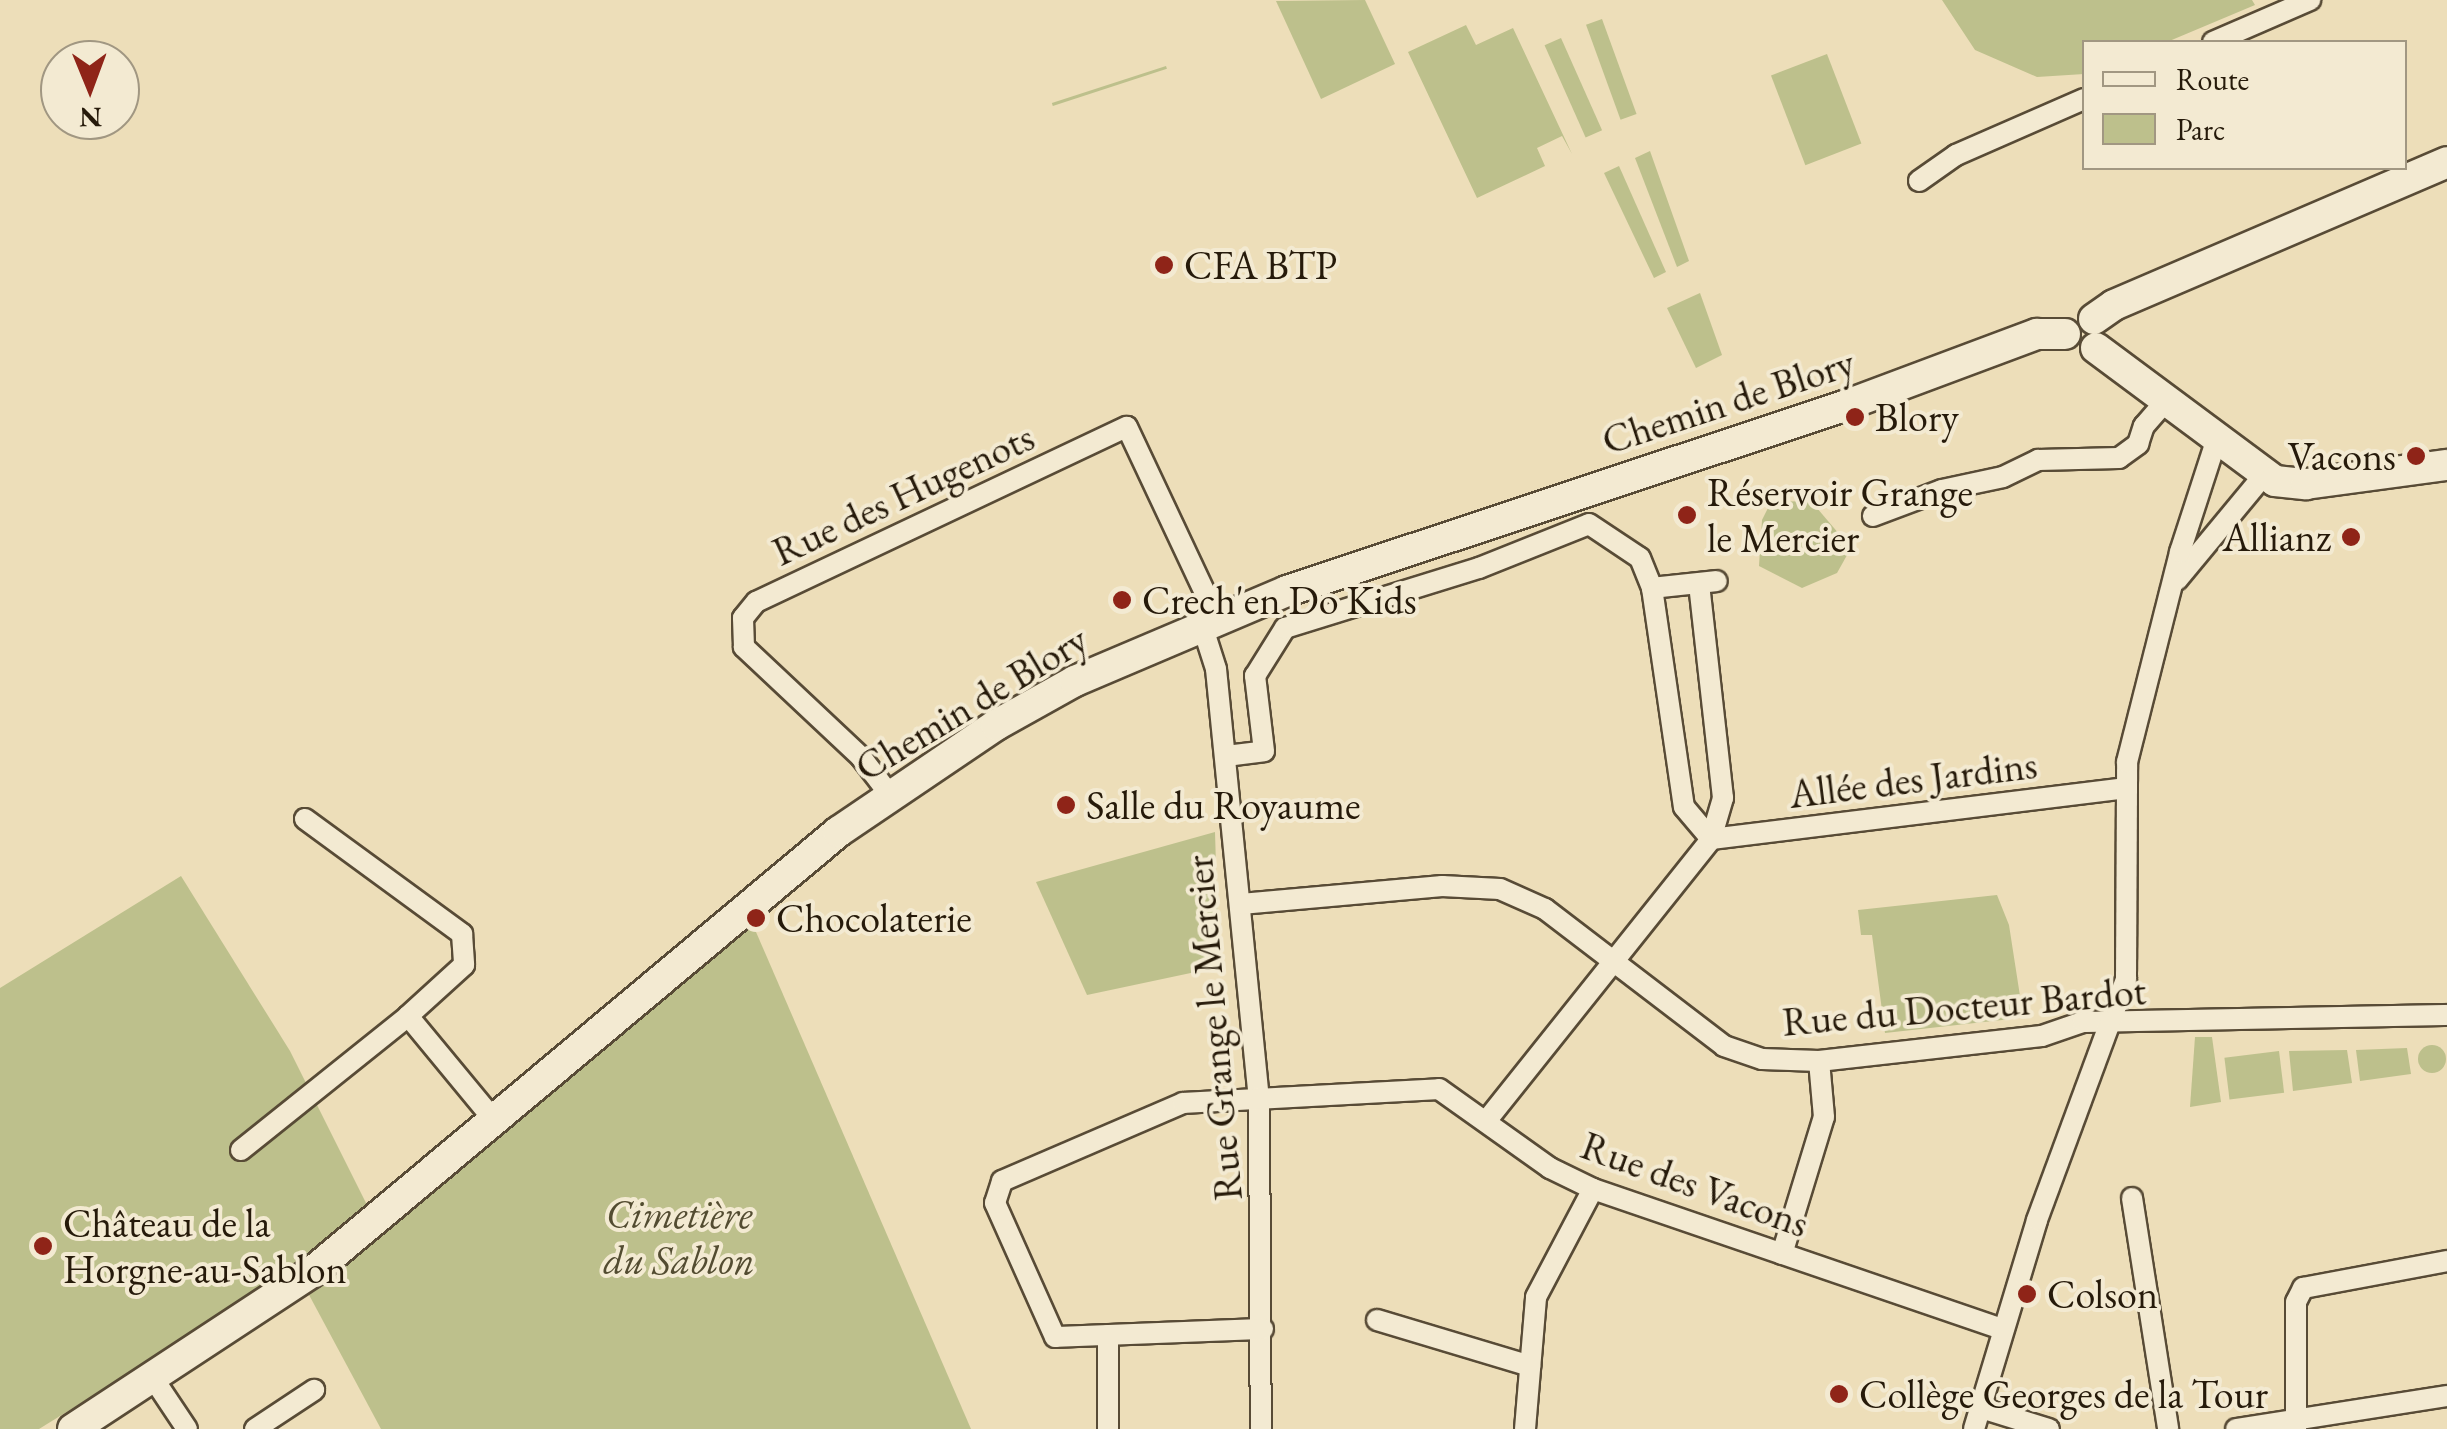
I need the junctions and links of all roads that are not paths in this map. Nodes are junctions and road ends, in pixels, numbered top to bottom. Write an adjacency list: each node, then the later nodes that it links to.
1 (2310, 0): 2 (street)
2 (2218, 40)
3 (2082, 100): 5 (street)
4 (2447, 162): 6 (street)
5 (1919, 181)
6 (2095, 334): 7 (street); 15 (street, Chemin de Blory)
7 (2166, 401): 9 (street); 12 (street)
8 (1126, 427): 15 (street, Rue Grange le Mercier); 18 (street, Rue des Hugenots)
9 (2216, 441): 11 (street); 13 (street)
10 (2447, 465): 11 (street)
11 (2264, 475): 13 (street)
12 (1873, 516)
13 (2176, 582): 17 (street)
14 (1652, 588): 16 (street); 20 (street); 20 (street)
15 (1210, 621): 16 (street, Rue Grange le Mercier); 18 (street, Chemin de Blory)
16 (1226, 756): 21 (street, Rue Grange le Mercier)
17 (2125, 788): 20 (street, Allée des Jardins); 25 (street)
18 (890, 794): 28 (street, Chemin de Blory)
19 (305, 819): 24 (street)
20 (1711, 839): 22 (street)
21 (1240, 904): 22 (street, Rue du Docteur Bardot); 27 (street, Rue Grange le Mercier)
22 (1613, 962): 26 (street, Rue du Docteur Bardot); 29 (street)
23 (2447, 1015): 25 (street, Rue du Docteur Bardot)
24 (408, 1016): 28 (street); 30 (street)
25 (2115, 1021): 26 (street, Rue du Docteur Bardot); 36 (street)
26 (1819, 1061): 33 (street)
27 (1260, 1097): 29 (street, Rue des Vacons); 37 (street, Rue Grange le Mercier); 38 (street, Rue des Vacons)
28 (494, 1120): 40 (street, Chemin de Blory)
29 (1488, 1120): 31 (street, Rue des Vacons)
30 (242, 1150)
31 (1593, 1190): 33 (street, Rue des Vacons); 39 (street)
32 (2132, 1198): 53 (street)
33 (1782, 1254): 36 (street, Rue des Vacons)
34 (2447, 1260): 44 (street)
35 (1377, 1320): 39 (street)
36 (2003, 1328): 43 (street)
37 (1263, 1330): 38 (street); 49 (street, Rue Grange le Mercier)
38 (1108, 1335): 48 (street)
39 (1530, 1366): 50 (street)
40 (153, 1378): 45 (street, Chemin de Blory); 46 (street)
41 (314, 1390): 47 (street)
42 (2447, 1396): 44 (street)
43 (1981, 1408): 51 (street); 52 (street)
44 (2296, 1425): 54 (street)
45 (73, 1429)
46 (186, 1429)
47 (255, 1429)
48 (1108, 1429)
49 (1261, 1429)
50 (1525, 1429)
51 (1974, 1429)
52 (2048, 1429)
53 (2168, 1429)
54 (2236, 1429)

